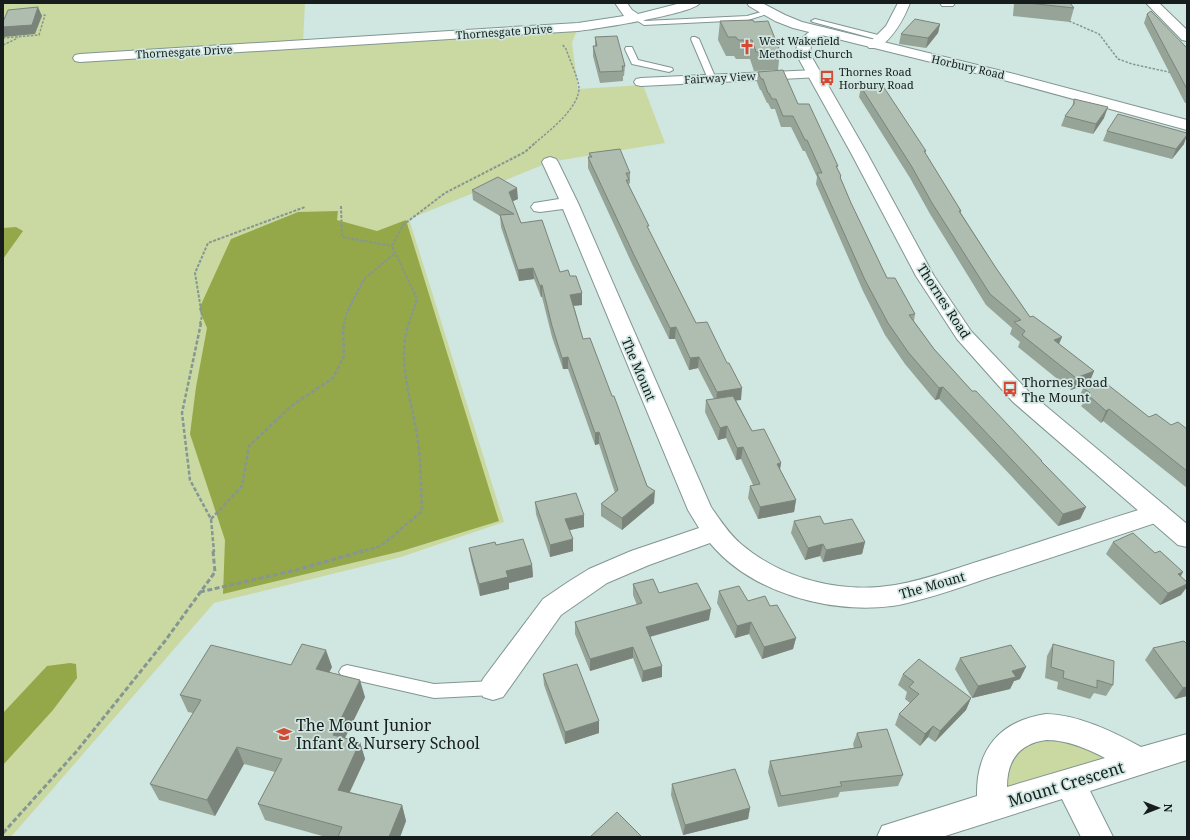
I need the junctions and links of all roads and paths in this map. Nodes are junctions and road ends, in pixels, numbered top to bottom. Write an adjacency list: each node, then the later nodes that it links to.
1 (621, 3): 8 (main road)
2 (694, 3): 8 (main road, Thornesgate Drive)
3 (752, 3): 6 (main road, Horbury Road)
4 (904, 3): 17 (main road)
5 (1152, 3): 13 (main road)
6 (768, 12): 8 (lane); 10 (main road, Horbury Road)
7 (38, 16): 12 (path)
8 (636, 18): 18 (main road, Thornesgate Drive)
9 (1065, 20): 24 (path)
10 (818, 26): 17 (main road, Horbury Road); 23 (main road, Thornes Road)
11 (313, 30): 18 (main road)
12 (20, 36): 14 (path); 19 (path)
13 (1187, 36)
14 (3, 38)
15 (695, 39): 25 (lane)
16 (559, 41): 33 (path)
17 (878, 42): 27 (main road, Horbury Road)
18 (312, 44): 21 (main road, Thornesgate Drive)
19 (3, 45)
20 (629, 49): 22 (lane)
21 (80, 58)
22 (669, 71): 25 (main road, Fairway View); 26 (main road, Fairway View)
23 (815, 74): 25 (main road, Fairway View); 35 (main road, Thornes Road)
24 (1176, 74)
25 (712, 79)
26 (641, 82)
27 (1187, 125)
28 (550, 162): 29 (main road, The Mount)
29 (569, 203): 32 (main road); 37 (main road, The Mount)
30 (341, 206): 33 (path)
31 (305, 207): 36 (path)
32 (540, 207)
33 (392, 246): 34 (path)
34 (395, 253): 36 (path); 39 (path)
35 (1158, 513): 37 (main road, The Mount); 38 (main road, Thornes Road)
36 (211, 519): 39 (path)
37 (714, 532): 41 (main road)
38 (1187, 538)
39 (200, 592): 46 (path)
40 (347, 672): 41 (lane)
41 (493, 688)
42 (1187, 747): 43 (main road, Mount Crescent)
43 (1140, 762): 44 (main road, Mount Crescent); 45 (main road, Mount Crescent)
44 (1070, 783): 45 (main road, Mount Crescent); 48 (main road)
45 (993, 807): 47 (main road, Mount Crescent)
46 (3, 833)
47 (893, 837)
48 (1098, 837)

